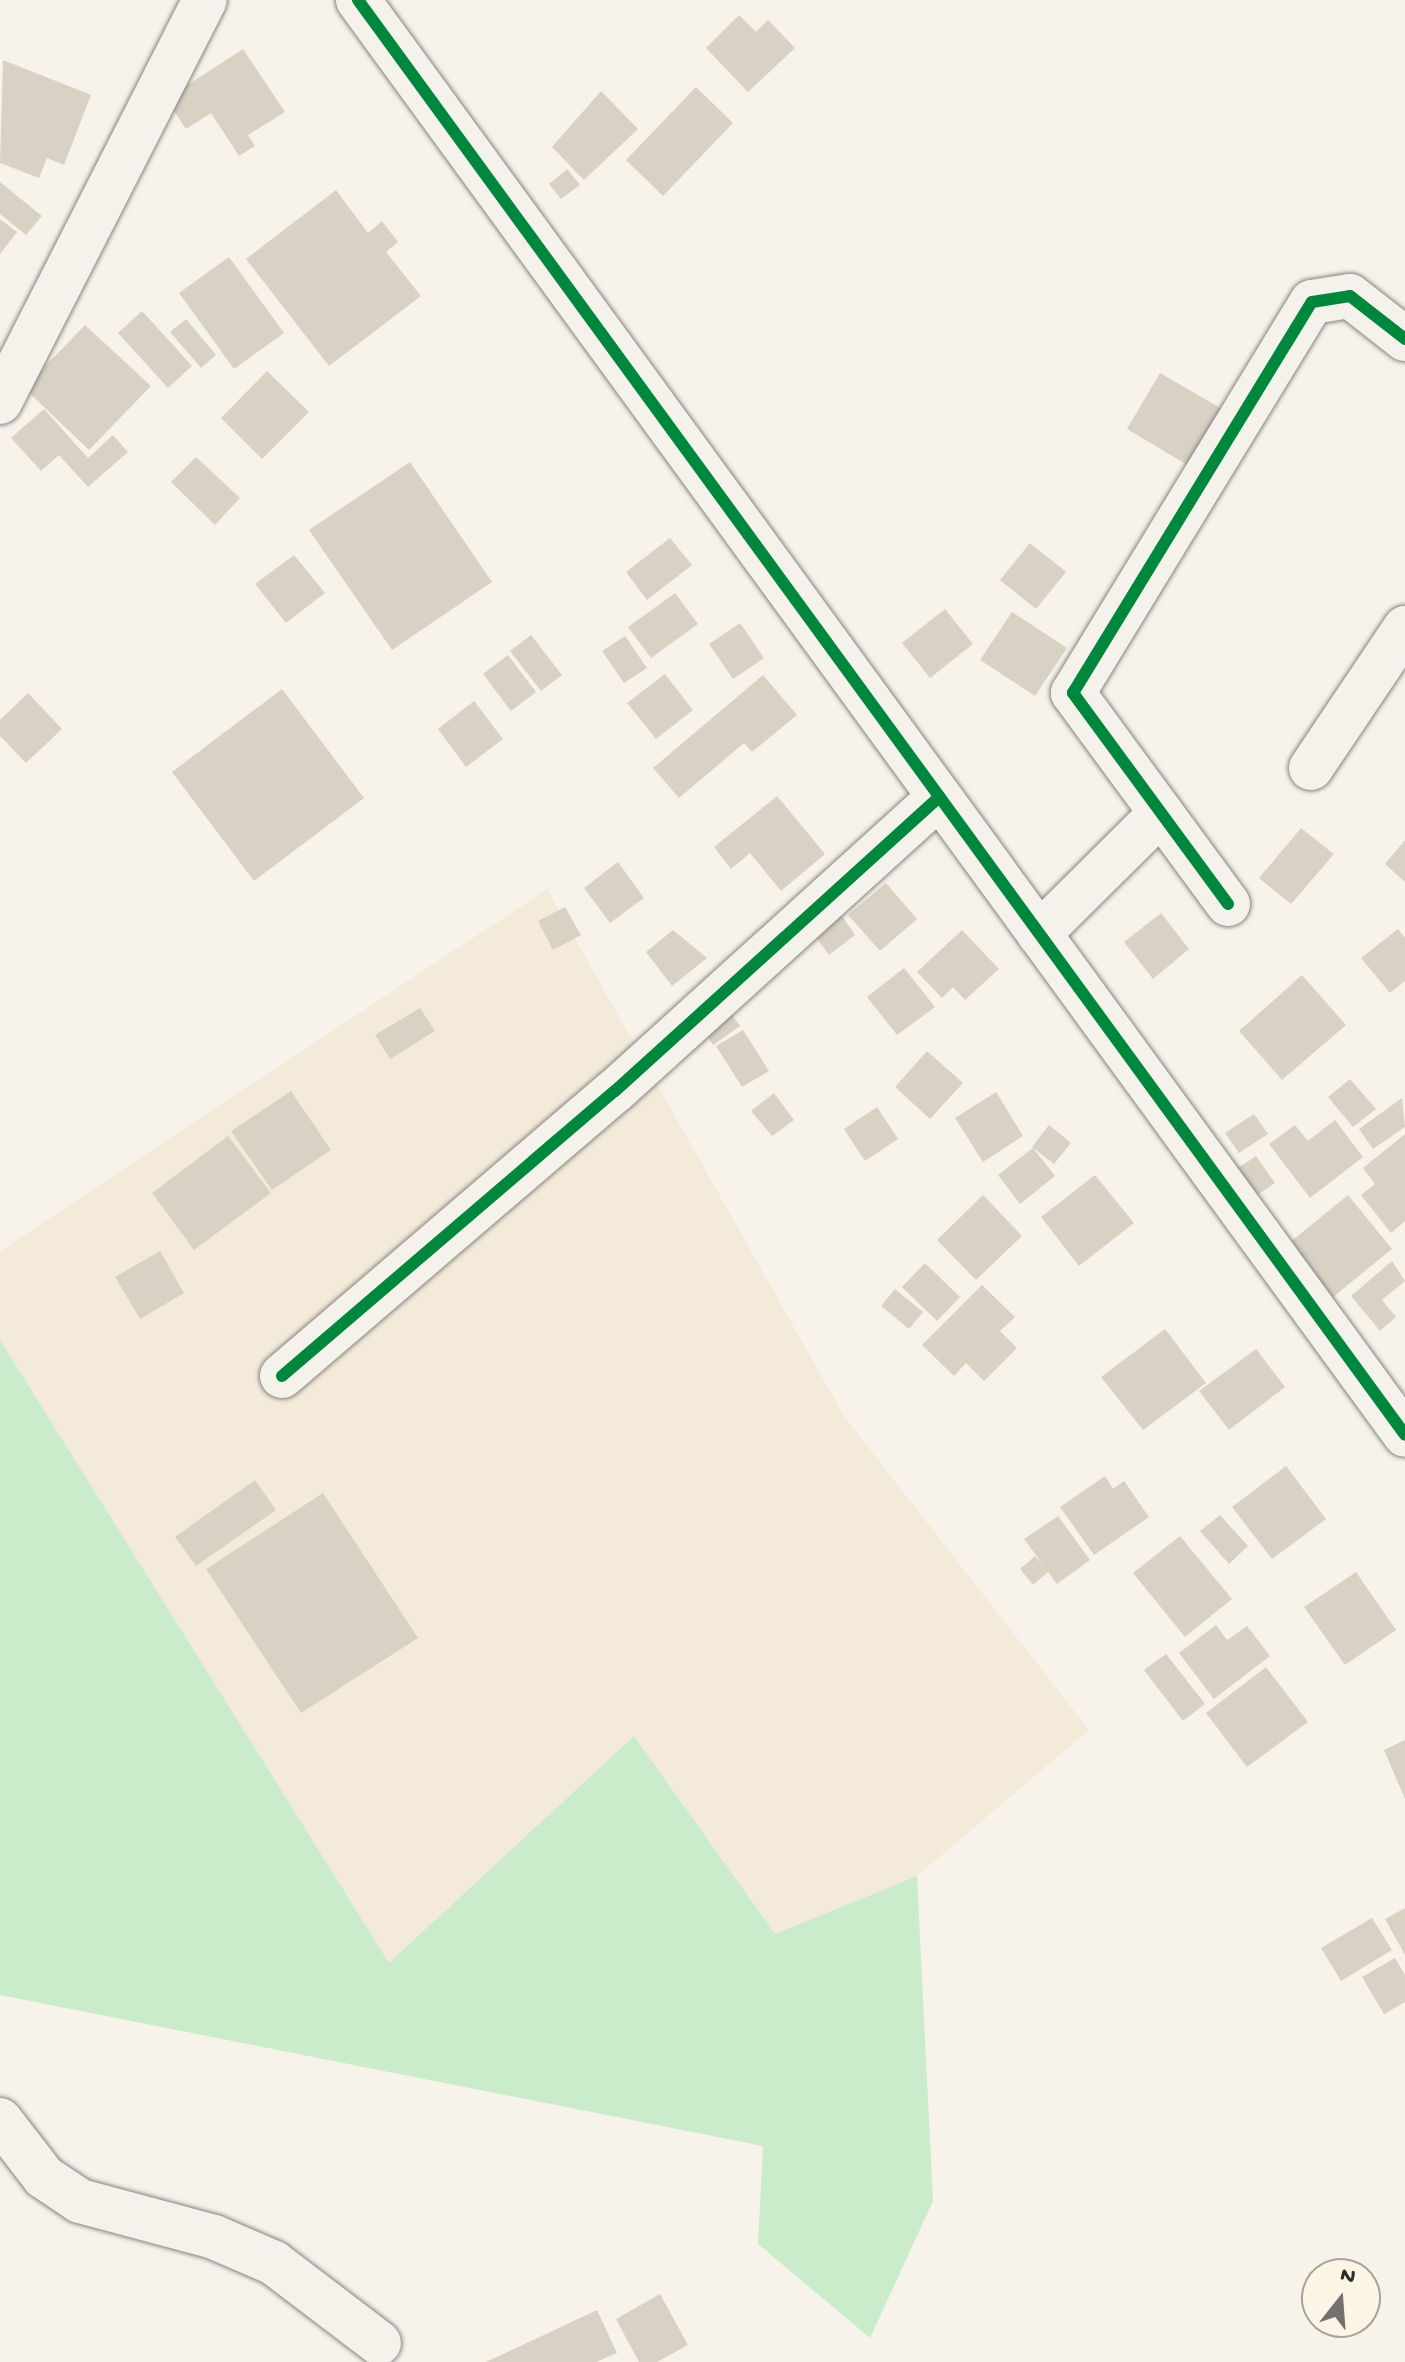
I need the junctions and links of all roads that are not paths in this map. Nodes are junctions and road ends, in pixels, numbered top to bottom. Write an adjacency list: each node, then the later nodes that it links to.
1 (205, 0): 4 (street)
2 (358, 0): 7 (street)
3 (1405, 339): 8 (street)
4 (0, 402)
5 (1405, 628): 6 (street)
6 (1311, 768)
7 (939, 797): 10 (street); 11 (street)
8 (1161, 813): 9 (street); 10 (street)
9 (1228, 904)
10 (1039, 934): 12 (street)
11 (282, 1376)
12 (1405, 1435)
13 (0, 2120): 14 (street)
14 (379, 2343)

